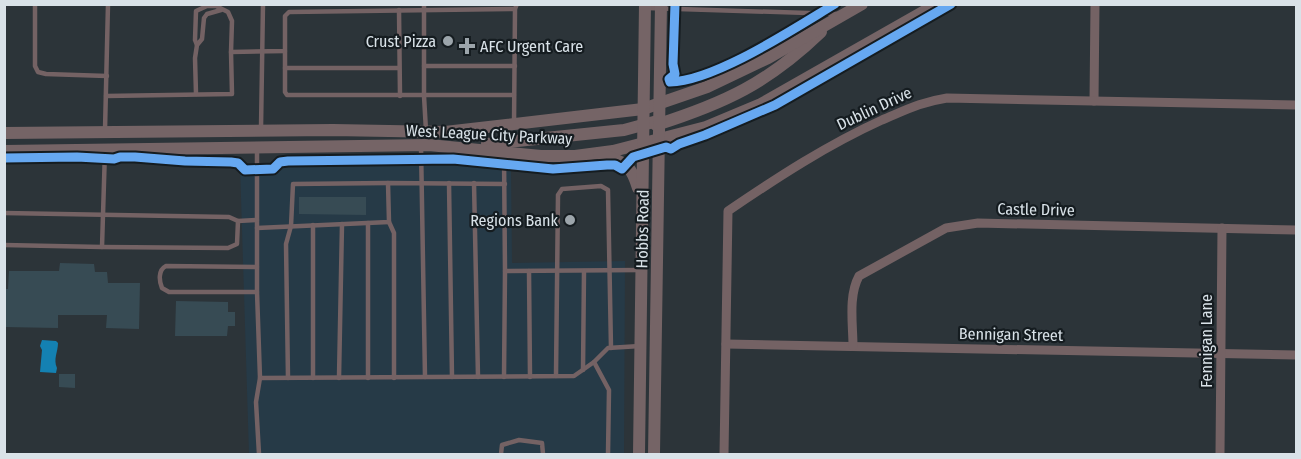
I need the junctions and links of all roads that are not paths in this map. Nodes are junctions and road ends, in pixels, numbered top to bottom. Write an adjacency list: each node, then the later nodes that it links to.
1 (35, 4): 22 (lane)
2 (108, 4): 22 (lane)
3 (263, 4): 15 (lane)
4 (862, 4): 13 (main road, West League City Parkway)
5 (937, 4): 39 (main road, West League City Parkway)
6 (1095, 4): 28 (street)
7 (645, 6): 10 (lane); 31 (main road, Hobbs Road)
8 (424, 7): 9 (lane); 12 (lane); 18 (lane)
9 (516, 7): 19 (lane)
10 (661, 7): 13 (lane); 29 (main road, Hobbs Road)
11 (221, 10): 14 (lane); 14 (lane); 17 (lane)
12 (399, 10): 16 (lane); 21 (lane)
13 (842, 16): 29 (main road, West League City Parkway); 32 (main road)
14 (197, 45): 23 (lane)
15 (262, 51): 16 (lane); 17 (lane); 35 (lane)
16 (285, 51): 20 (lane)
17 (231, 52): 23 (lane)
18 (424, 66): 19 (lane); 27 (lane)
19 (514, 66): 24 (lane)
20 (285, 68): 21 (lane); 26 (lane)
21 (399, 68): 26 (lane)
22 (106, 76): 25 (lane)
23 (196, 94): 25 (lane)
24 (514, 95): 27 (lane); 33 (lane)
25 (106, 96): 38 (lane)
26 (400, 96): 27 (lane)
27 (424, 96): 36 (lane)
28 (1094, 101): 30 (street, Dublin Drive); 75 (street, Dublin Drive)
29 (661, 103): 31 (main road, West League City Parkway); 32 (main road, Hobbs Road)
30 (1296, 105)
31 (643, 109): 33 (main road, West League City Parkway); 34 (main road, Hobbs Road)
32 (661, 122): 34 (main road); 39 (main road, Hobbs Road)
33 (514, 123): 36 (main road, West League City Parkway)
34 (643, 127): 40 (main road, Hobbs Road); 41 (main road)
35 (261, 131): 36 (main road, West League City Parkway); 38 (main road, West League City Parkway); 42 (main road)
36 (426, 131)
37 (4, 133): 38 (main road, West League City Parkway)
38 (105, 133): 44 (main road)
39 (660, 139): 40 (main road, West League City Parkway); 100 (main road, Hobbs Road)
40 (643, 144): 46 (main road, West League City Parkway); 52 (main road, Hobbs Road)
41 (425, 145): 42 (main road, West League City Parkway); 45 (main road, West League City Parkway); 48 (lane)
42 (257, 148): 44 (main road, West League City Parkway); 55 (lane)
43 (4, 150): 44 (main road, West League City Parkway)
44 (105, 150): 54 (lane)
45 (503, 152): 46 (main road, West League City Parkway); 51 (lane)
46 (597, 153): 52 (main road)
47 (388, 183): 48 (lane); 57 (lane); 61 (lane)
48 (422, 183): 49 (lane); 85 (lane)
49 (449, 183): 50 (lane); 86 (lane)
50 (474, 183): 51 (lane); 87 (lane)
51 (505, 184): 71 (lane)
52 (642, 204): 70 (main road, Hobbs Road)
53 (4, 213): 54 (lane)
54 (103, 215): 56 (lane); 66 (lane)
55 (257, 220): 56 (lane); 62 (lane)
56 (238, 221): 66 (lane)
57 (389, 222): 58 (lane); 94 (lane)
58 (368, 223): 59 (lane); 93 (lane)
59 (342, 224): 60 (lane); 92 (lane)
60 (313, 225): 61 (lane); 91 (lane)
61 (291, 226): 62 (lane); 90 (lane)
62 (257, 228): 67 (lane)
63 (1221, 228): 64 (street, Castle Drive); 77 (street, Castle Drive); 79 (street, Fennigan Lane)
64 (1296, 230)
65 (4, 244): 66 (lane)
66 (102, 247)
67 (257, 267): 74 (lane); 74 (lane)
68 (556, 270): 69 (lane); 72 (lane); 73 (lane); 84 (lane)
69 (610, 270): 70 (lane); 73 (lane); 78 (lane)
70 (641, 270): 76 (main road, Hobbs Road)
71 (505, 271): 72 (lane); 88 (lane)
72 (529, 271): 83 (lane)
73 (584, 271): 82 (lane)
74 (257, 292): 89 (lane)
75 (726, 344): 77 (street, Bennigan Street); 101 (street, Dublin Drive)
76 (640, 346): 78 (lane); 99 (main road, Hobbs Road)
77 (853, 346): 79 (street, Bennigan Street)
78 (611, 348): 81 (lane)
79 (1221, 354): 80 (street, Bennigan Street); 102 (street, Fennigan Lane)
80 (1296, 355)
81 (594, 362): 82 (lane); 98 (lane)
82 (583, 370): 84 (lane)
83 (530, 376): 84 (lane); 88 (lane)
84 (556, 376)
85 (424, 377): 86 (lane); 94 (lane)
86 (452, 377): 87 (lane)
87 (478, 377): 88 (lane)
88 (504, 377)
89 (260, 378): 90 (lane); 95 (lane)
90 (288, 378): 91 (lane)
91 (313, 378): 92 (lane)
92 (339, 378): 93 (lane)
93 (368, 378): 94 (lane)
94 (394, 378)
95 (259, 454)
96 (501, 454): 97 (lane)
97 (543, 454)
98 (608, 454)
99 (639, 454)
100 (654, 454)
101 (724, 454)
102 (1220, 454)

